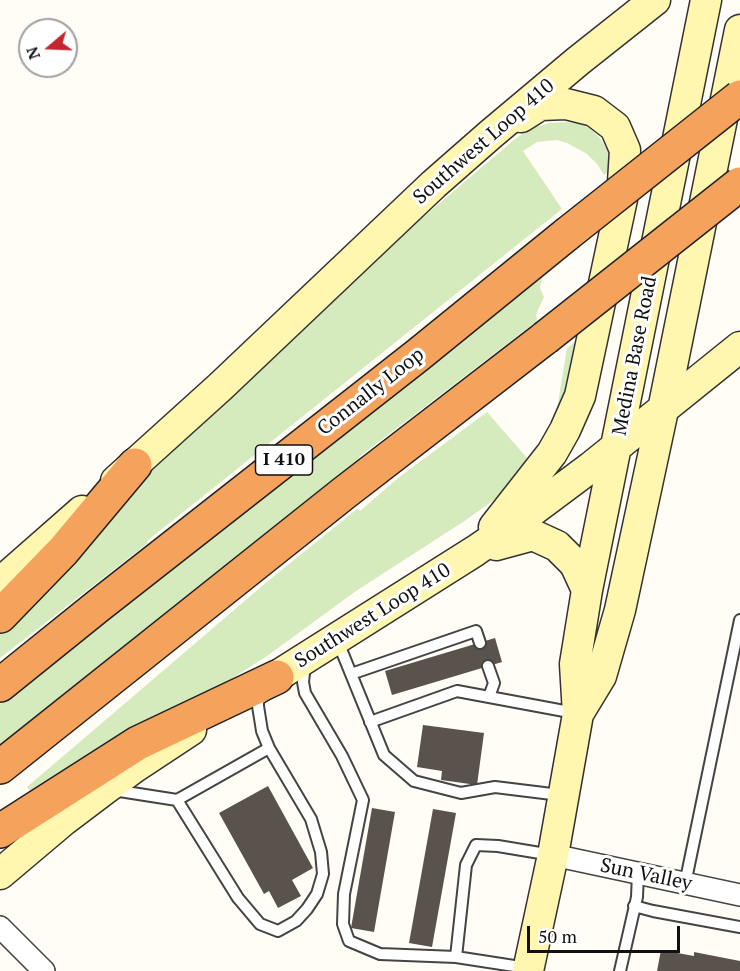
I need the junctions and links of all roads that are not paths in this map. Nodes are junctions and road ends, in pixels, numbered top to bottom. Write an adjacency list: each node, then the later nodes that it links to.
1 (655, 0): 5 (main road, Southwest Loop 410)
2 (706, 0): 9 (main road, Medina Base Road)
3 (740, 30): 8 (main road, Medina Base Road)
4 (740, 97): 22 (highway, Connally Loop / I 410, bridge)
5 (491, 134): 10 (main road, Southwest Loop 410); 11 (main road)
6 (740, 184): 27 (highway, bridge)
7 (740, 347): 8 (main road, Southwest Loop 410)
8 (663, 410): 9 (main road, Southwest Loop 410); 24 (main road, Medina Base Road)
9 (617, 446): 11 (main road, Southwest Loop 410); 13 (main road, Medina Base Road)
10 (135, 465): 12 (main road, Southwest Loop 410); 14 (highway)
11 (476, 551): 13 (main road); 16 (main road, Southwest Loop 410)
12 (0, 584)
13 (587, 590): 24 (main road, Medina Base Road)
14 (0, 616)
15 (740, 620): 35 (lane)
16 (337, 639): 18 (main road, Southwest Loop 410); 20 (lane)
17 (480, 643): 20 (lane)
18 (306, 658): 21 (main road, Southwest Loop 410); 40 (lane)
19 (488, 666): 23 (lane)
20 (351, 674): 25 (lane)
21 (277, 677): 26 (lane); 28 (main road, Southwest Loop 410); 31 (highway)
22 (0, 685)
23 (489, 697): 24 (lane); 25 (lane)
24 (578, 714): 29 (main road, Medina Base Road)
25 (370, 722): 29 (lane)
26 (269, 748): 30 (lane); 30 (lane)
27 (0, 767)
28 (105, 789): 30 (lane); 34 (main road, Southwest Loop 410)
29 (564, 796): 32 (main road, Medina Base Road)
30 (177, 800)
31 (0, 831)
32 (553, 855): 33 (street, Sun Valley); 40 (lane); 41 (main road, Medina Base Road)
33 (638, 873): 35 (street, Sun Valley); 37 (lane)
34 (0, 874)
35 (686, 884): 36 (street, Sun Valley)
36 (740, 895)
37 (634, 906): 39 (lane); 43 (lane)
38 (0, 927): 42 (street)
39 (740, 927)
40 (456, 957): 41 (lane)
41 (528, 969)
42 (44, 971)
43 (620, 971)

